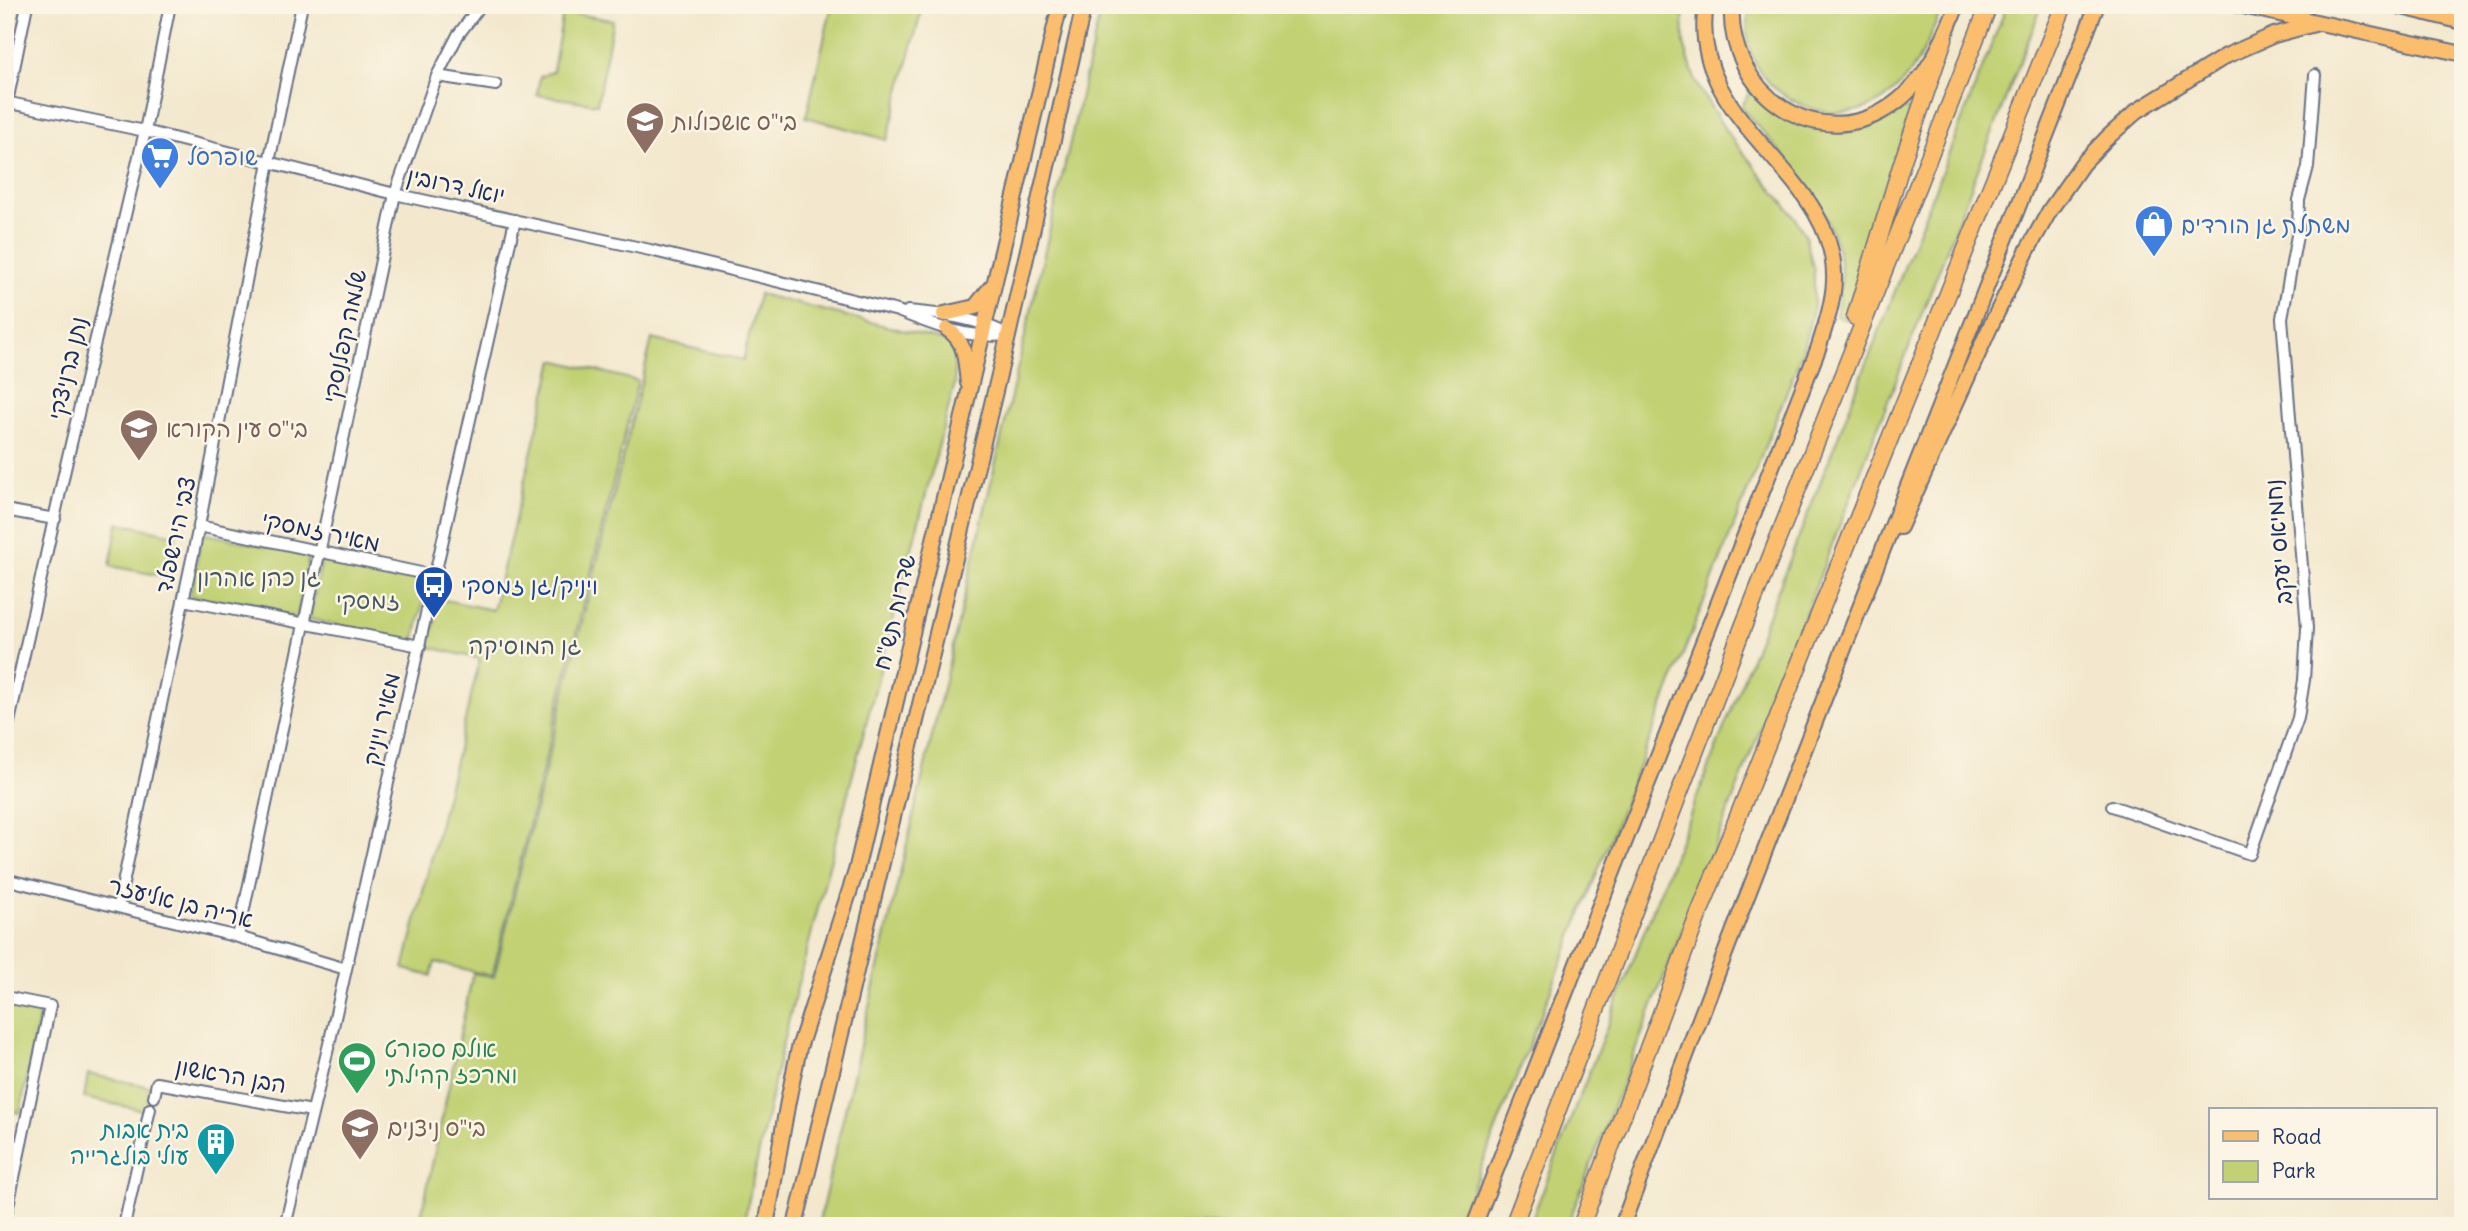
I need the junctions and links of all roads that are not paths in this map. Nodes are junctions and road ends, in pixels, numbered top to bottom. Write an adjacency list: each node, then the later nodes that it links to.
1 (27, 5): 27 (street)
2 (170, 5): 28 (street, נתן ברניצקי)
3 (302, 5): 29 (street, צבי הירשפלד)
4 (481, 5): 25 (street, שלמה קפלנסקי)
5 (1060, 5): 32 (main road, שדרות תש"ח)
6 (1084, 5): 35 (main road, שדרות תש"ח)
7 (1732, 5): 23 (main road)
8 (1740, 5): 23 (main road)
9 (1957, 5): 21 (main road)
10 (1989, 5): 37 (highway)
11 (2238, 5): 18 (main road)
12 (2308, 5): 18 (main road)
13 (2394, 5): 19 (main road)
14 (2420, 5): 19 (main road)
15 (1706, 6): 62 (main road)
16 (2064, 7): 64 (highway)
17 (2095, 10): 46 (main road)
18 (2268, 12): 20 (main road)
19 (2455, 20)
20 (2318, 23): 22 (main road); 46 (main road)
21 (1944, 40): 23 (main road); 37 (highway)
22 (2463, 54)
23 (1746, 71)
24 (2315, 75): 48 (street, נחמיאס יעקב)
25 (437, 76): 26 (street); 30 (street, שלמה קפלנסקי)
26 (496, 85)
27 (6, 105): 28 (street, יואל דרובין)
28 (145, 131): 29 (street, יואל דרובין); 39 (street, נתן ברניצקי)
29 (269, 162): 30 (street, יואל דרובין); 40 (street, צבי הירשפלד)
30 (395, 194): 31 (street, יואל דרובין); 41 (street, שלמה קפלנסקי)
31 (515, 220): 33 (street, יואל דרובין); 42 (street, מאיר ויניק)
32 (998, 273): 33 (main road); 34 (main road, שדרות תש"ח)
33 (946, 321): 34 (street, יואל דרובין); 36 (main road)
34 (984, 330): 35 (street, יואל דרובין); 36 (main road, שדרות תש"ח)
35 (1008, 335): 61 (main road, שדרות תש"ח)
36 (970, 394): 60 (main road, שדרות תש"ח)
37 (1821, 428): 63 (highway)
38 (5, 510): 39 (street)
39 (55, 519): 47 (street, נתן ברניצקי)
40 (199, 526): 41 (street, מאיר זמסקי); 43 (street, צבי הירשפלד)
41 (319, 552): 42 (street, מאיר זמסקי); 44 (street, שלמה קפלנסקי)
42 (435, 576): 45 (street, מאיר ויניק)
43 (183, 600): 44 (street); 50 (street, צבי הירשפלד)
44 (304, 624): 45 (street); 51 (street, שלמה קפלנסקי)
45 (420, 646): 52 (street, מאיר ויניק)
46 (1828, 688): 65 (main road)
47 (5, 740)
48 (2112, 806)
49 (5, 879): 50 (street, אריה בן אליעזר)
50 (118, 907): 51 (street, אריה בן אליעזר)
51 (238, 937): 52 (street, אריה בן אליעזר)
52 (346, 970): 56 (street, מאיר ויניק)
53 (5, 997): 57 (street)
54 (154, 1097): 56 (street, הבן הראשון)
55 (150, 1109): 58 (street)
56 (312, 1111): 59 (street, מאיר ויניק)
57 (5, 1220)
58 (124, 1226)
59 (285, 1226)
60 (766, 1226)
61 (795, 1226)
62 (1474, 1226)
63 (1511, 1226)
64 (1581, 1226)
65 (1622, 1226)

